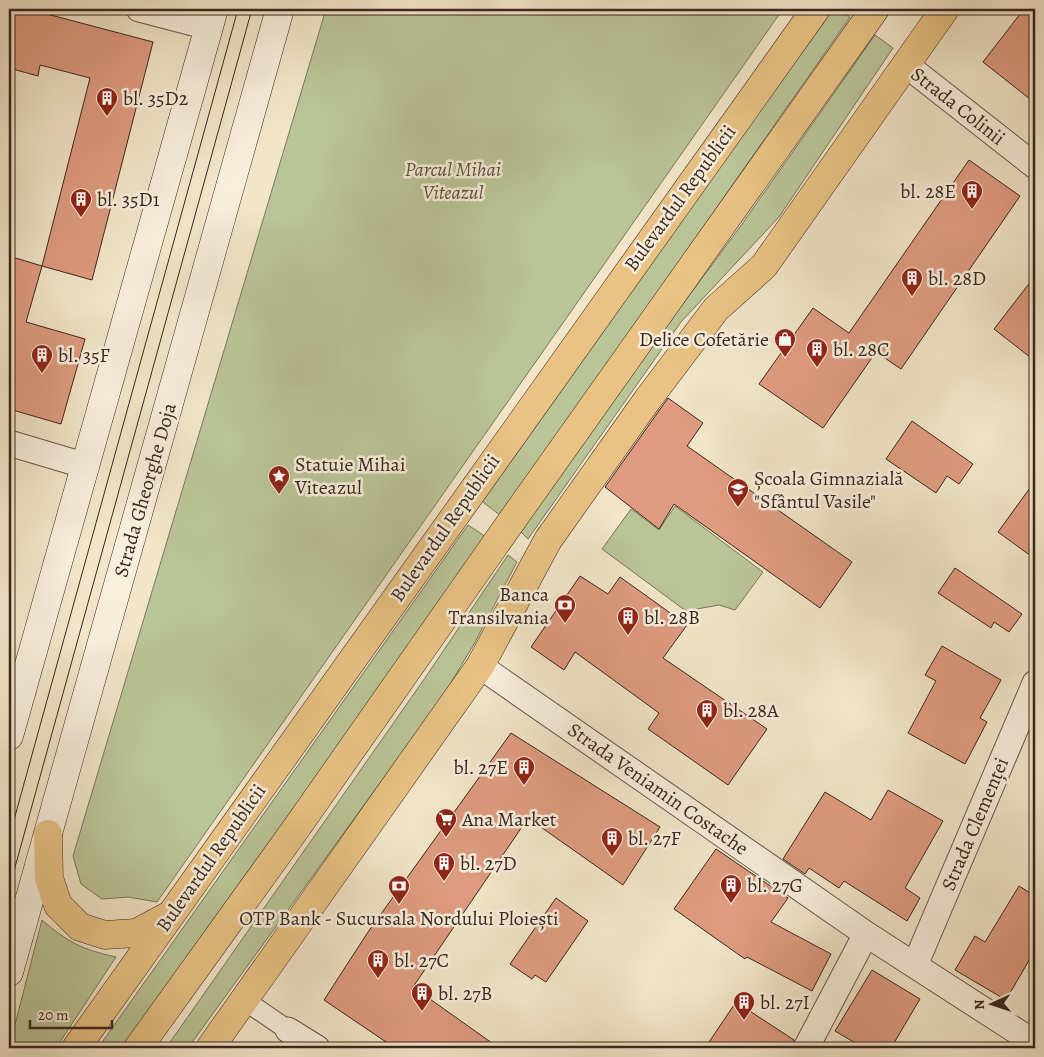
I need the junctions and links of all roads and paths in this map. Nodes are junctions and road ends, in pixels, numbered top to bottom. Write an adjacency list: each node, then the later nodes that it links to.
1 (139, 9): 6 (street)
2 (280, 9): 14 (main road, Strada Gheorghe Doja)
3 (816, 9): 15 (main road, Bulevardul Republicii)
4 (875, 9): 23 (main road)
5 (946, 9): 7 (main road)
6 (211, 18): 10 (main road)
7 (905, 64): 8 (street, Strada Colinii); 11 (main road)
8 (1035, 166)
9 (9, 443): 10 (street)
10 (83, 465): 13 (main road)
11 (480, 666): 16 (street, Strada Veniamin Costache); 19 (main road)
12 (1035, 683): 17 (street, Strada Clemenței)
13 (9, 736)
14 (48, 834): 15 (main road); 18 (main road, Strada Gheorghe Doja)
15 (172, 914): 22 (main road, Bulevardul Republicii)
16 (866, 934): 17 (street, Strada Veniamin Costache); 26 (street)
17 (915, 965): 21 (street, Strada Veniamin Costache)
18 (9, 972)
19 (244, 1000): 20 (street); 24 (main road)
20 (288, 1030): 25 (street)
21 (1035, 1043)
22 (76, 1048)
23 (138, 1048)
24 (210, 1048)
25 (317, 1048)
26 (806, 1048)

